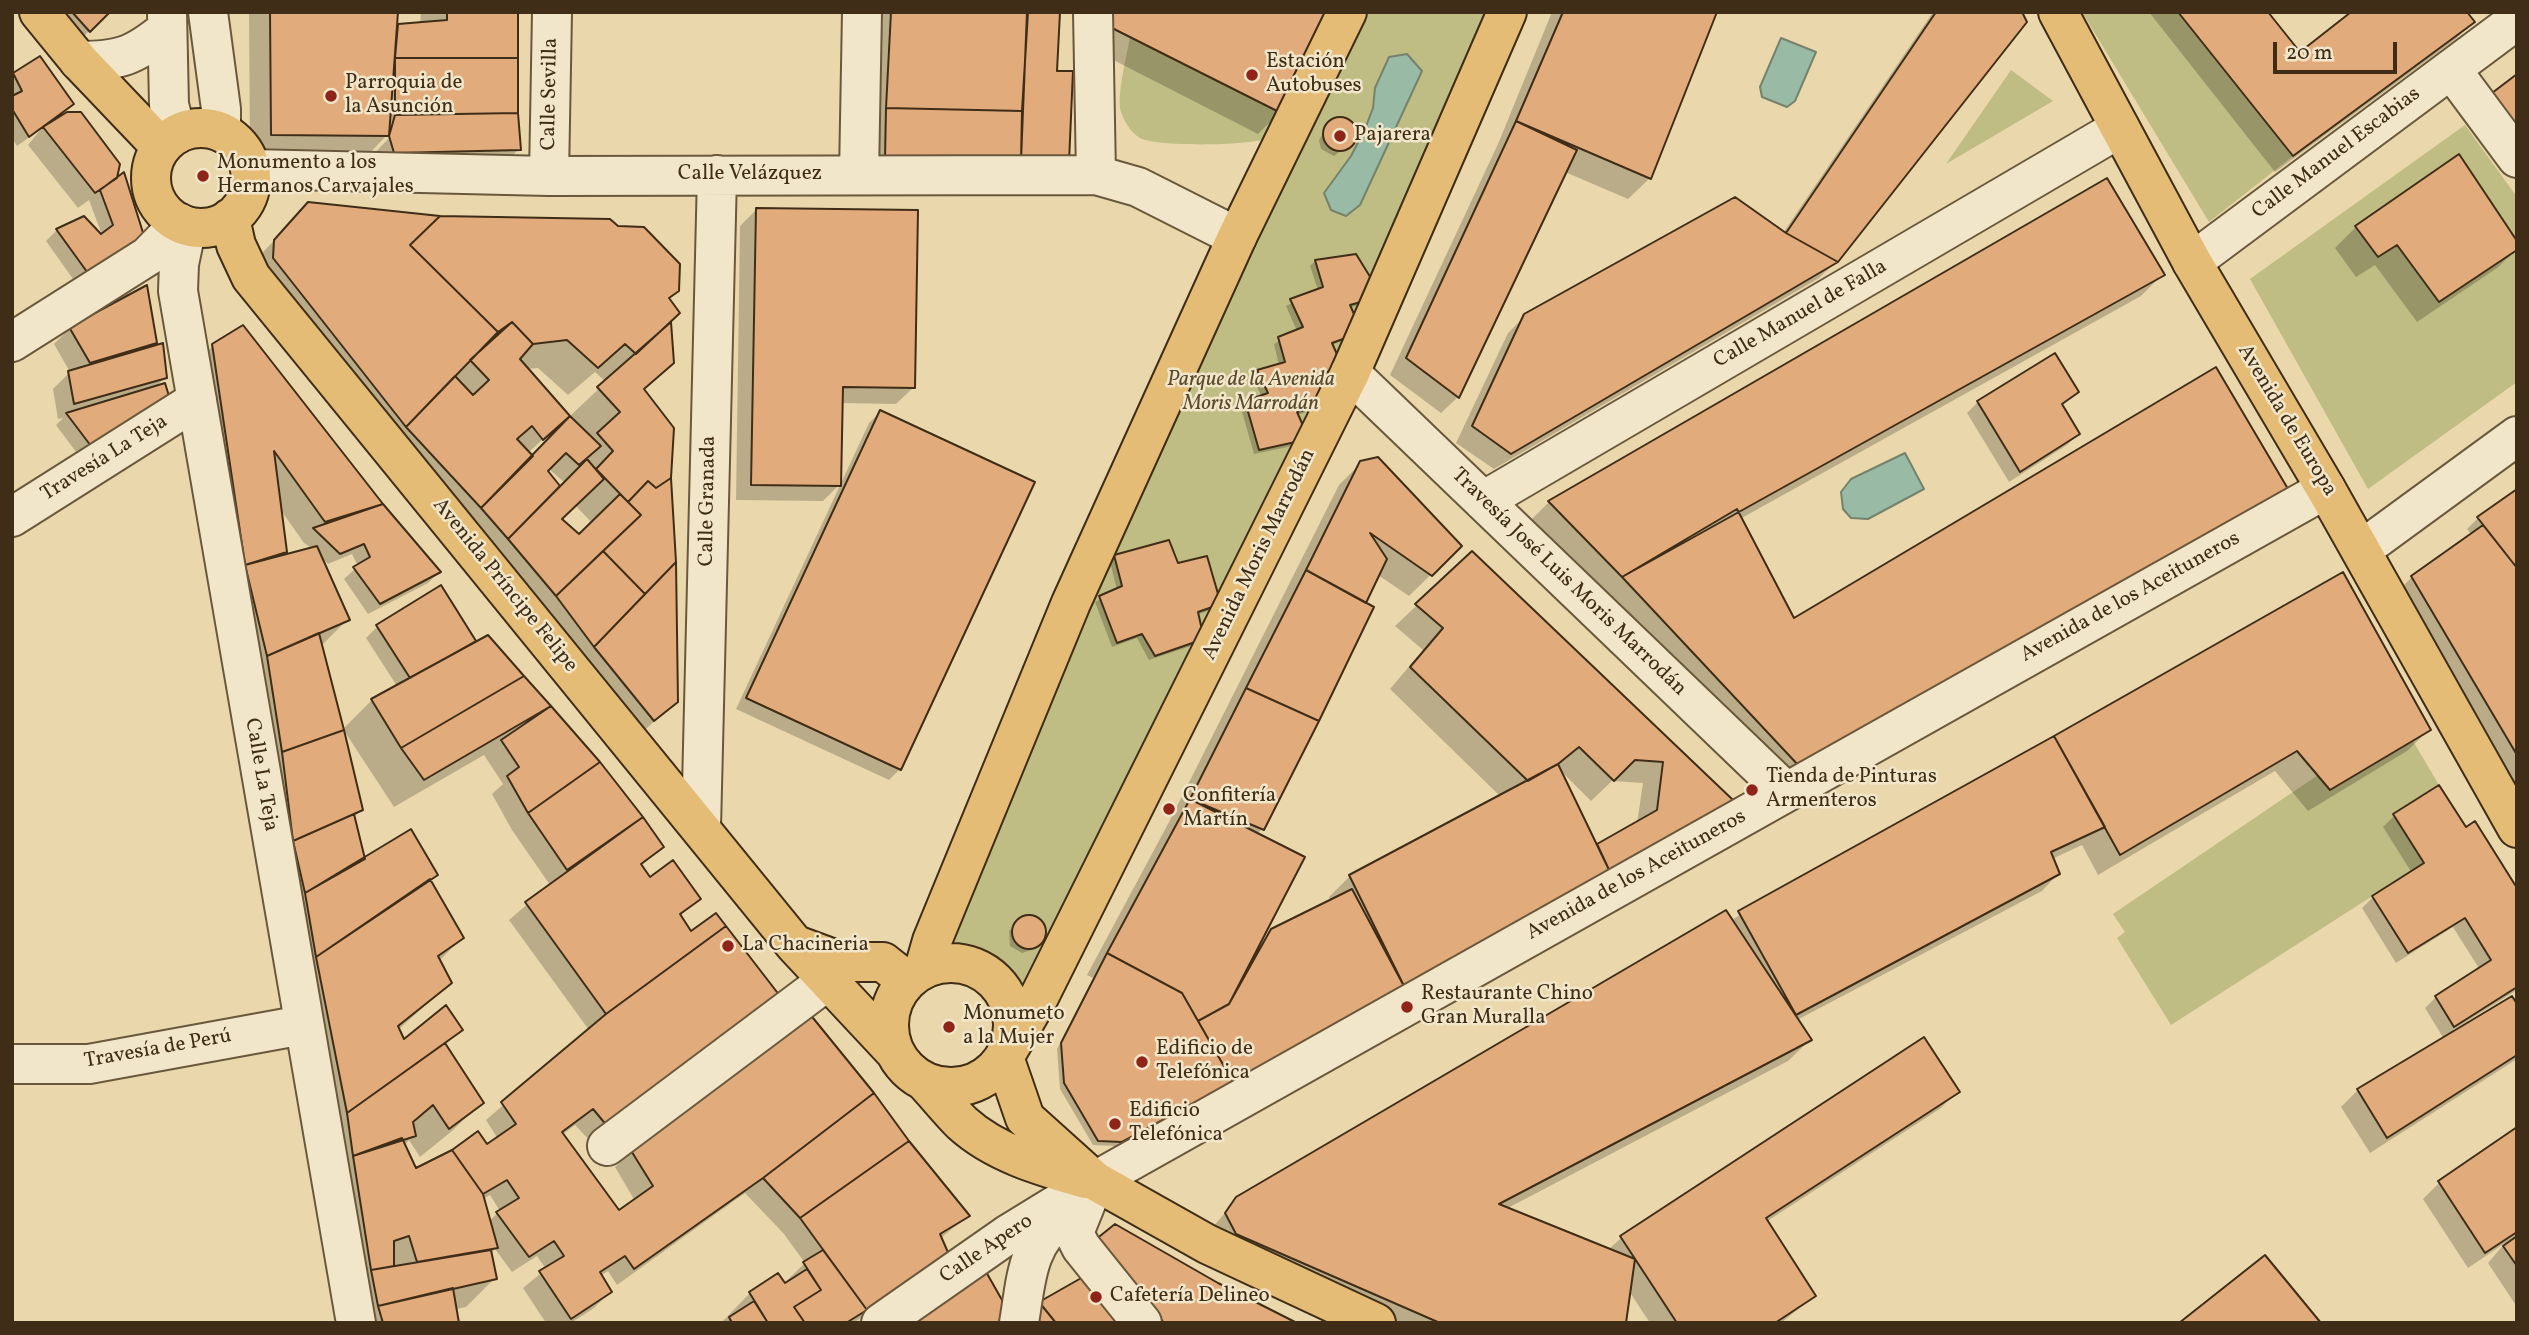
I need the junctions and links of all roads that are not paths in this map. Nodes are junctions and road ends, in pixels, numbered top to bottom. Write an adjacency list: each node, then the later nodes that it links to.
1 (39, 12): 11 (main road)
2 (208, 12): 14 (street)
3 (552, 12): 21 (street, Calle Sevilla)
4 (862, 12): 19 (street)
5 (1093, 12): 20 (street)
6 (1347, 12): 24 (main road)
7 (1507, 12): 27 (main road, Avenida Moris Marrodán)
8 (2058, 12): 13 (main road, Avenida de Europa)
9 (2516, 16): 12 (street, Calle Manuel Escabias)
10 (167, 21): 11 (street); 15 (street)
11 (79, 61): 15 (main road)
12 (2451, 69): 16 (street); 25 (street, Calle Manuel Escabias)
13 (2119, 128): 25 (main road, Avenida de Europa); 31 (street, Calle Manuel de Falla)
14 (221, 132): 15 (main road); 17 (main road)
15 (169, 141): 23 (main road)
16 (2517, 158)
17 (250, 169): 21 (street, Calle Velázquez); 22 (main road)
18 (717, 175): 19 (street, Calle Velázquez); 21 (street, Calle Velázquez); 35 (street, Calle Granada)
19 (859, 175): 20 (street, Calle Velázquez)
20 (1096, 175): 24 (street, Calle Velázquez)
21 (549, 176)
22 (230, 218): 23 (main road); 35 (main road, Avenida Príncipe Felipe)
23 (183, 225): 26 (street); 28 (street, Calle La Teja)
24 (1237, 237): 38 (main road)
25 (2192, 262): 30 (main road, Avenida de Europa)
26 (18, 329)
27 (1350, 373): 31 (street, Travesía José Luis Moris Marrodán); 42 (main road, Avenida Moris Marrodán)
28 (197, 400): 32 (street, Travesía La Teja); 40 (street, Calle La Teja)
29 (2517, 436): 33 (street)
30 (2326, 489): 33 (main road, Avenida de Europa); 34 (street, Avenida de los Aceituneros)
31 (1483, 501): 34 (street, Travesía José Luis Moris Marrodán)
32 (12, 517)
33 (2361, 550): 36 (main road, Avenida de Europa)
34 (1786, 792): 46 (street, Avenida de los Aceituneros)
35 (701, 828): 37 (main road, Avenida Príncipe Felipe)
36 (2517, 828)
37 (795, 945): 38 (main road); 39 (main road, Avenida Príncipe Felipe)
38 (916, 975): 41 (main road); 42 (main road)
39 (827, 981): 41 (main road, Avenida Príncipe Felipe); 45 (street)
40 (303, 1025): 43 (street, Travesía de Perú); 47 (street, Calle La Teja)
41 (894, 1052): 44 (main road)
42 (1007, 1053): 44 (main road); 46 (main road)
43 (12, 1064)
44 (925, 1082): 46 (main road)
45 (607, 1146)
46 (1095, 1181): 48 (street, Calle Apero); 49 (street); 50 (street); 51 (main road)
47 (356, 1323)
48 (881, 1323)
49 (1019, 1323)
50 (1142, 1323)
51 (1376, 1323)

